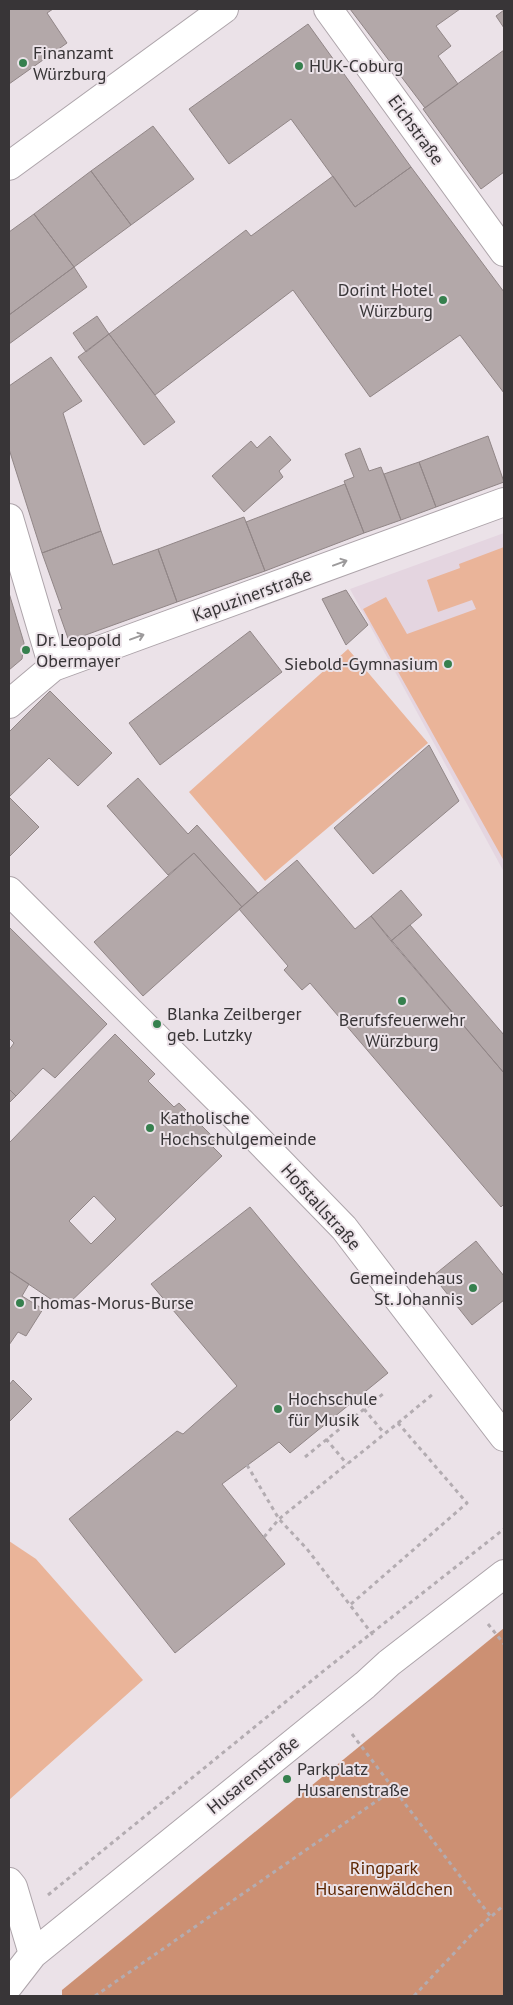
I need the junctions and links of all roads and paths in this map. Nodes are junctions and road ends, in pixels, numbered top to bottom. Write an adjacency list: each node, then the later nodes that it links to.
1 (224, 9): 3 (street)
2 (328, 9): 4 (street, Eichstraße)
3 (9, 166)
4 (504, 252)
5 (504, 502): 7 (street, Kapuzinerstraße, one-way to 5)
6 (9, 518): 7 (street)
7 (53, 667): 8 (street, Kapuzinerstraße)
8 (9, 704)
9 (9, 891): 15 (street, Hofstallstraße)
10 (384, 1393): 12 (path)
11 (424, 1401): 13 (path)
12 (364, 1409): 14 (path); 16 (path)
13 (398, 1423): 14 (path); 24 (path)
14 (384, 1433): 18 (path)
15 (504, 1437)
16 (326, 1439): 17 (path); 18 (path)
17 (305, 1457)
18 (347, 1464): 20 (path)
19 (247, 1465): 20 (path)
20 (279, 1519): 22 (path); 24 (path)
21 (504, 1529): 25 (path)
22 (264, 1537)
23 (504, 1574): 26 (street, Husarenstraße)
24 (350, 1605): 25 (path)
25 (372, 1633): 26 (path); 31 (path)
26 (389, 1663): 27 (street, Husarenstraße)
27 (333, 1710): 28 (path); 34 (street, Husarenstraße)
28 (394, 1789): 32 (path); 36 (path)
29 (9, 1882): 31 (street)
30 (504, 1905): 32 (path)
31 (22, 1916): 34 (street)
32 (491, 1916): 37 (path)
33 (9, 1940): 34 (street)
34 (32, 1954): 35 (street, Husarenstraße)
35 (9, 1985)
36 (95, 1996)
37 (414, 1996)

